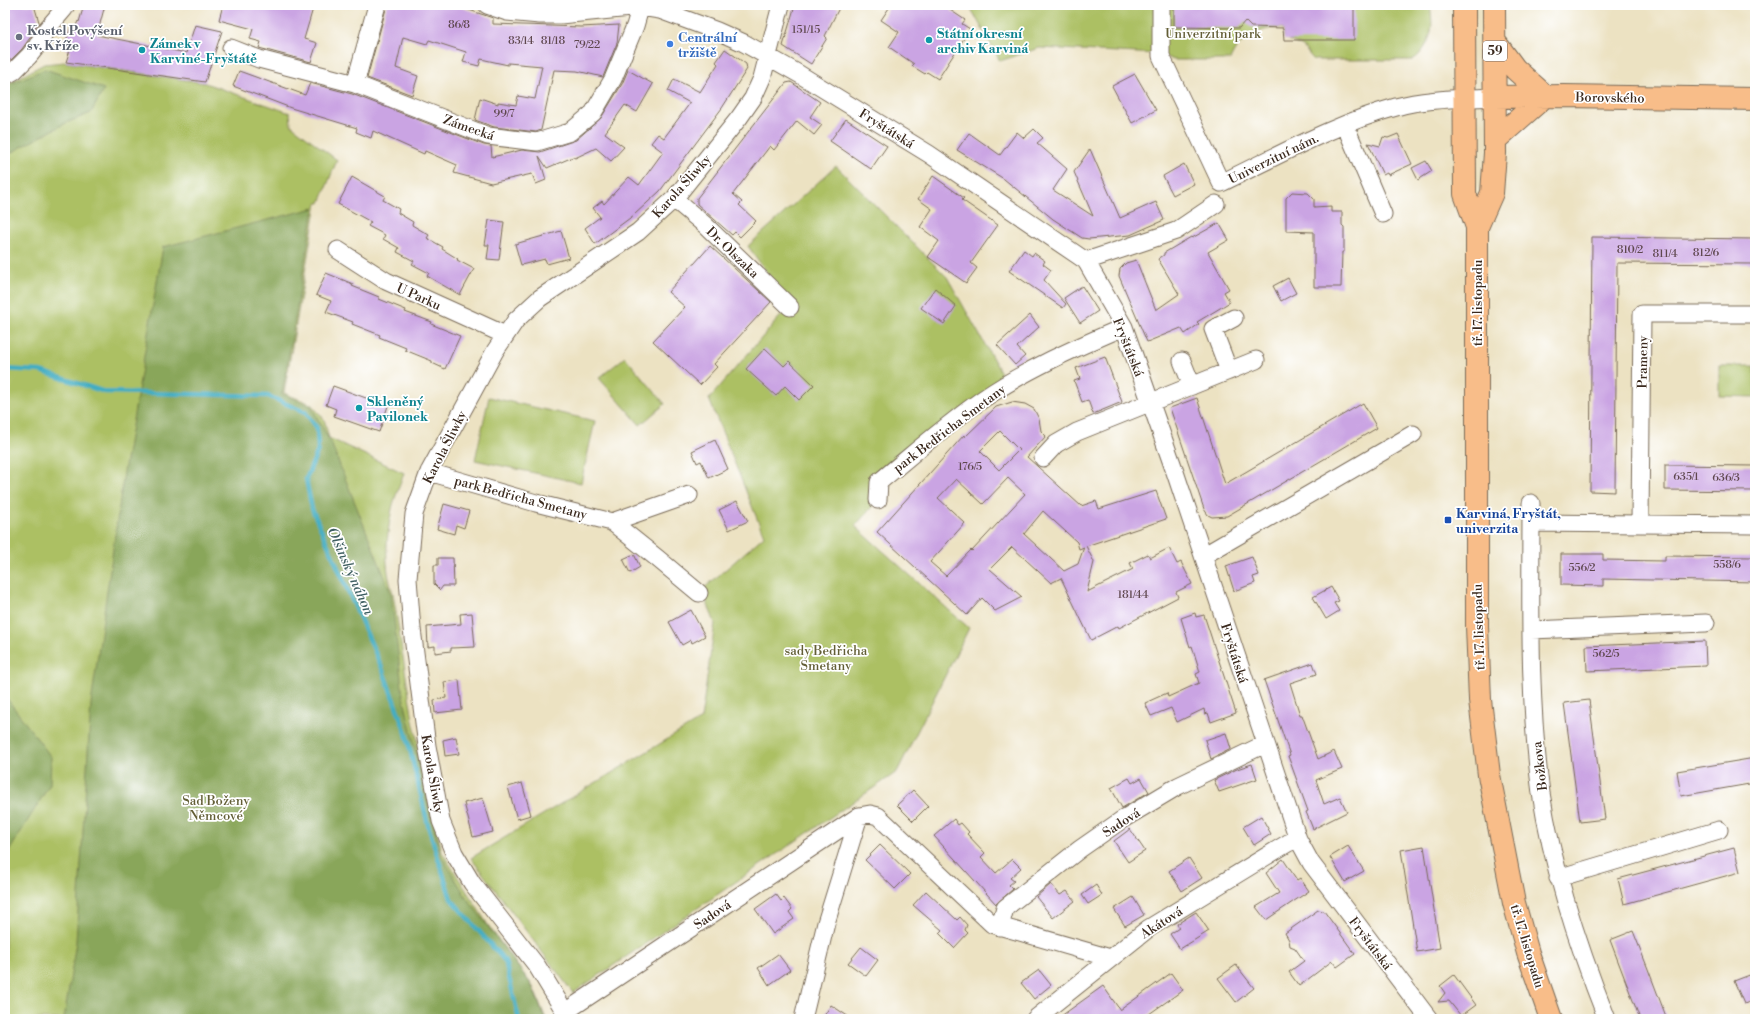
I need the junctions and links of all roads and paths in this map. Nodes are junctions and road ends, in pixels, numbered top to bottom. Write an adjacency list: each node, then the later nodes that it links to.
1 (377, 5): 14 (street)
2 (487, 5): 9 (street, Fryštátská)
3 (781, 5): 12 (street, Karola Śliwky)
4 (1161, 5): 19 (street, Univerzitní nám.)
5 (1464, 5): 17 (main road, tř. 17. listopadu)
6 (1494, 5): 10 (main road, tř. 17. listopadu / 59)
7 (641, 6): 9 (street, Fryštátská); 12 (street, Fryštátská); 14 (street, Zámecká)
8 (65, 7): 13 (street)
9 (508, 8)
10 (1495, 42): 15 (main road); 16 (main road, tř. 17. listopadu / 59)
11 (231, 48): 14 (street, Zámecká)
12 (768, 58): 21 (street, Karola Śliwky); 26 (street, Fryštátská)
13 (5, 76)
14 (354, 84)
15 (1545, 96): 16 (main road, Borovského); 18 (main road, Borovského); 20 (main road)
16 (1496, 97): 17 (street, Borovského); 20 (main road, tř. 17. listopadu)
17 (1464, 98): 19 (street, Univerzitní nám.); 24 (main road, tř. 17. listopadu)
18 (1755, 99)
19 (1345, 125): 23 (street)
20 (1495, 140): 24 (main road, tř. 17. listopadu)
21 (674, 199): 27 (street, Dr. Olszaka); 31 (street, Karola Śliwky)
22 (1216, 204): 26 (street)
23 (1383, 214)
24 (1476, 227): 62 (main road, tř. 17. listopadu)
25 (338, 250): 31 (street, U Parku)
26 (1086, 261): 30 (street, Fryštátská)
27 (790, 307)
28 (1755, 314): 45 (street, Prameny)
29 (1234, 318): 34 (street)
30 (1124, 327): 36 (street, Fryštátská); 41 (street, park Bedřicha Smetany)
31 (505, 335): 39 (street, Karola Śliwky)
32 (1256, 360): 34 (street)
33 (1182, 361): 35 (street)
34 (1230, 371): 35 (street)
35 (1192, 386): 36 (street)
36 (1151, 404): 38 (street); 47 (street, Fryštátská)
37 (1413, 434): 47 (street)
38 (1043, 458)
39 (429, 472): 43 (street, park Bedřicha Smetany); 58 (street, Karola Śliwky)
40 (688, 495): 43 (street)
41 (878, 500)
42 (1531, 503): 44 (street, Božkova)
43 (612, 522): 48 (street, park Bedřicha Smetany)
44 (1531, 523): 45 (street); 50 (street, Božkova)
45 (1640, 524): 46 (street)
46 (1755, 525)
47 (1203, 556): 51 (street, Fryštátská)
48 (699, 593)
49 (1706, 623): 50 (street)
50 (1531, 630): 55 (street, Božkova)
51 (1266, 744): 54 (street, Fryštátská); 56 (street, Sadová)
52 (859, 816): 56 (street); 58 (street, Sadová); 59 (street)
53 (1719, 830): 55 (street)
54 (1298, 839): 57 (street, Akátová); 61 (street, Fryštátská)
55 (1558, 878): 63 (street, Božkova)
56 (1000, 927): 57 (street)
57 (1110, 958): 60 (street, Akátová)
58 (566, 1016)
59 (803, 1019)
60 (1035, 1019)
61 (1429, 1019)
62 (1551, 1019)
63 (1606, 1019)

